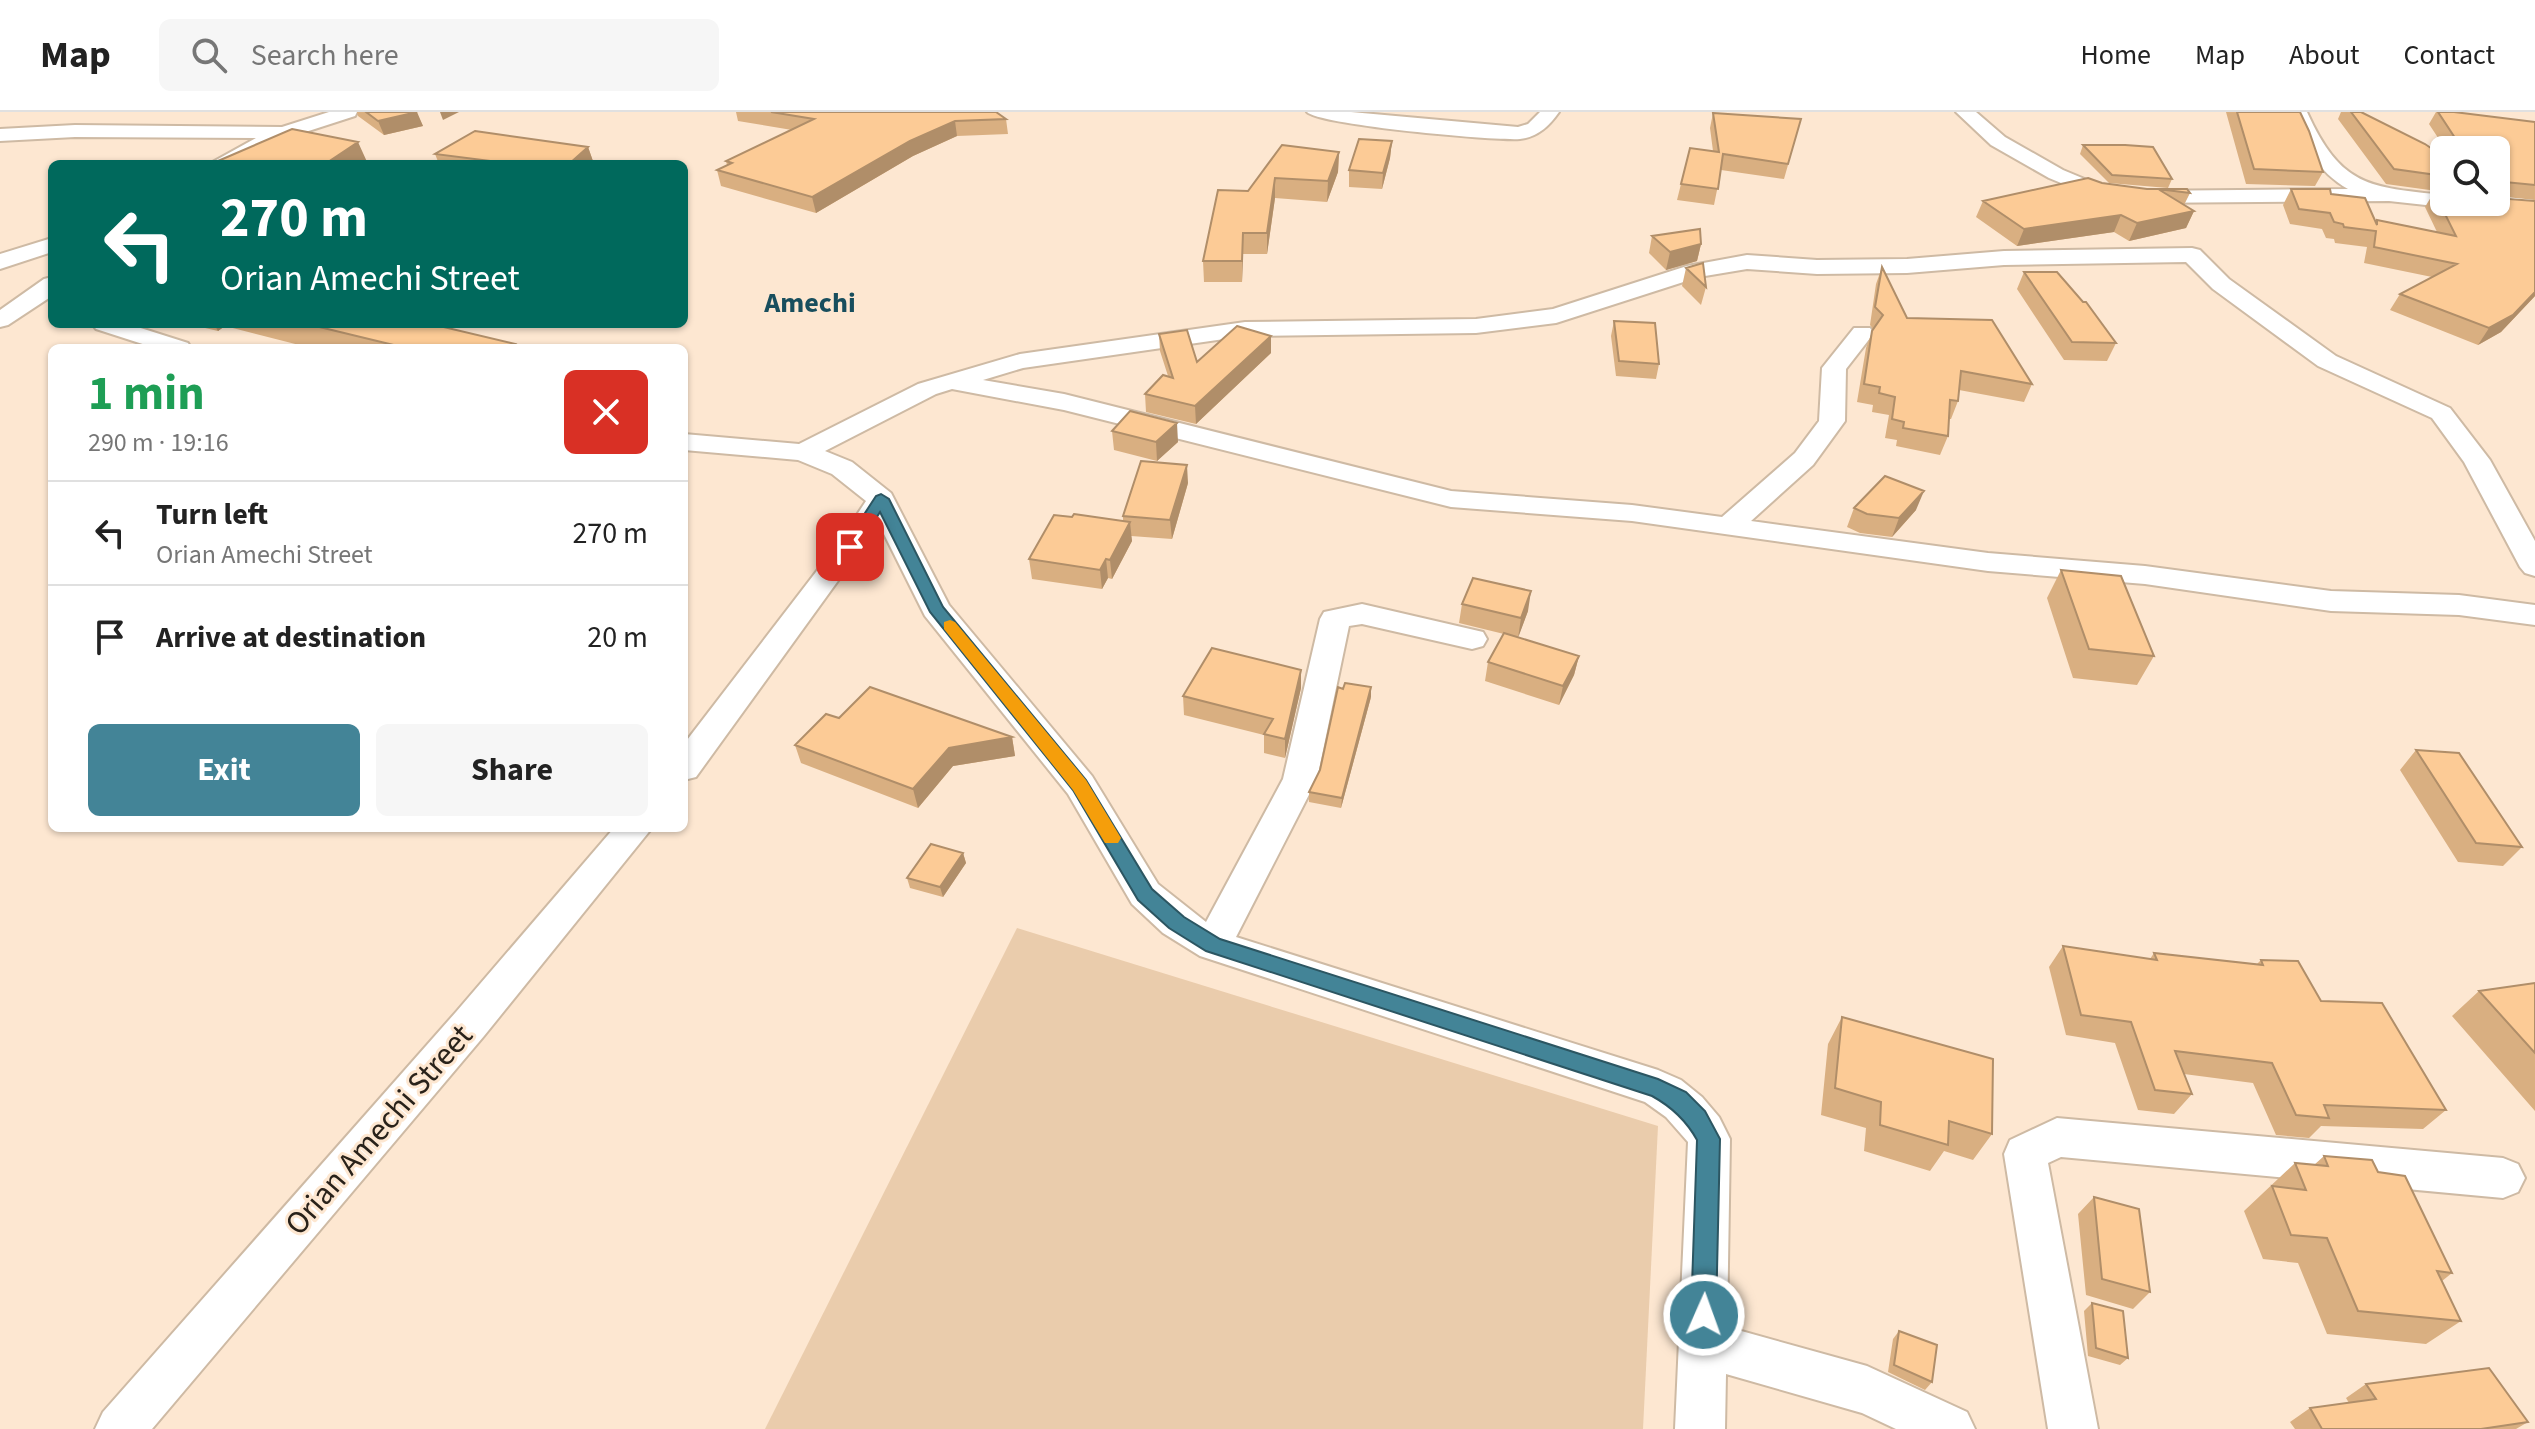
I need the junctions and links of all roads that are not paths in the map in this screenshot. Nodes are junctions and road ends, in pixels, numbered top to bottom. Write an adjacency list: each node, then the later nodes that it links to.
1 (348, 112): 7 (street)
2 (1316, 112): 3 (street)
3 (1550, 112)
4 (1965, 112): 10 (street)
5 (2298, 112): 10 (street)
6 (116, 122): 7 (street); 8 (street)
7 (283, 133): 9 (street)
8 (0, 135)
9 (227, 160)
10 (2389, 195): 12 (street)
11 (2510, 196): 14 (street)
12 (2430, 199)
13 (2510, 207): 14 (street)
14 (2535, 209)
15 (45, 245): 16 (street); 17 (street)
16 (0, 250)
17 (4, 277): 18 (street); 20 (street)
18 (48, 277)
19 (42, 303): 20 (street)
20 (5, 317)
21 (116, 328): 23 (street)
22 (1862, 333): 28 (street)
23 (166, 344)
24 (948, 381): 26 (street); 28 (street); 29 (street)
25 (688, 442): 26 (street)
26 (803, 452): 27 (street)
27 (881, 499): 32 (street); 34 (street)
28 (1730, 525): 30 (street)
29 (2535, 567)
30 (2535, 615)
31 (1472, 639): 34 (street)
32 (688, 763)
33 (631, 832): 37 (street, Orian Amechi Street)
34 (1213, 945): 36 (street)
35 (2503, 1178): 40 (street)
36 (1703, 1344): 38 (street); 39 (street)
37 (120, 1429)
38 (1700, 1429)
39 (1950, 1429)
40 (2073, 1429)

